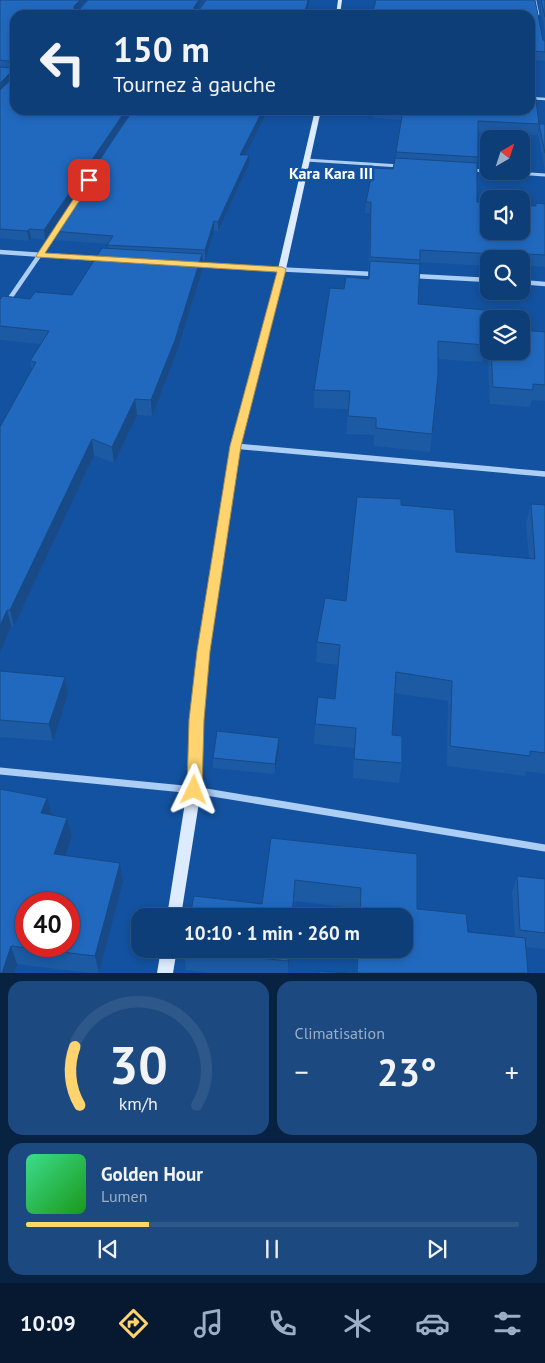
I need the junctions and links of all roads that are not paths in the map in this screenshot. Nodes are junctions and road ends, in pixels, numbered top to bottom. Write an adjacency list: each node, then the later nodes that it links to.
1 (535, 2): 2 (street); 3 (street)
2 (527, 3)
3 (538, 18)
4 (317, 115): 5 (street)
5 (306, 160): 6 (street); 14 (street)
6 (405, 166)
7 (465, 170): 8 (street)
8 (545, 175)
9 (56, 231): 11 (street)
10 (0, 252): 11 (street)
11 (40, 256): 12 (street); 20 (street)
12 (108, 259)
13 (195, 264): 14 (street)
14 (282, 269): 15 (street); 21 (street)
15 (380, 275)
16 (410, 276): 17 (street)
17 (480, 280)
18 (530, 283): 19 (street)
19 (545, 284)
20 (6, 305)
21 (235, 446): 22 (street); 24 (street)
22 (545, 474)
23 (0, 771): 24 (street)
24 (194, 790): 25 (street); 26 (street)
25 (545, 848)
26 (175, 908)
27 (168, 958): 28 (street)
28 (165, 973)

